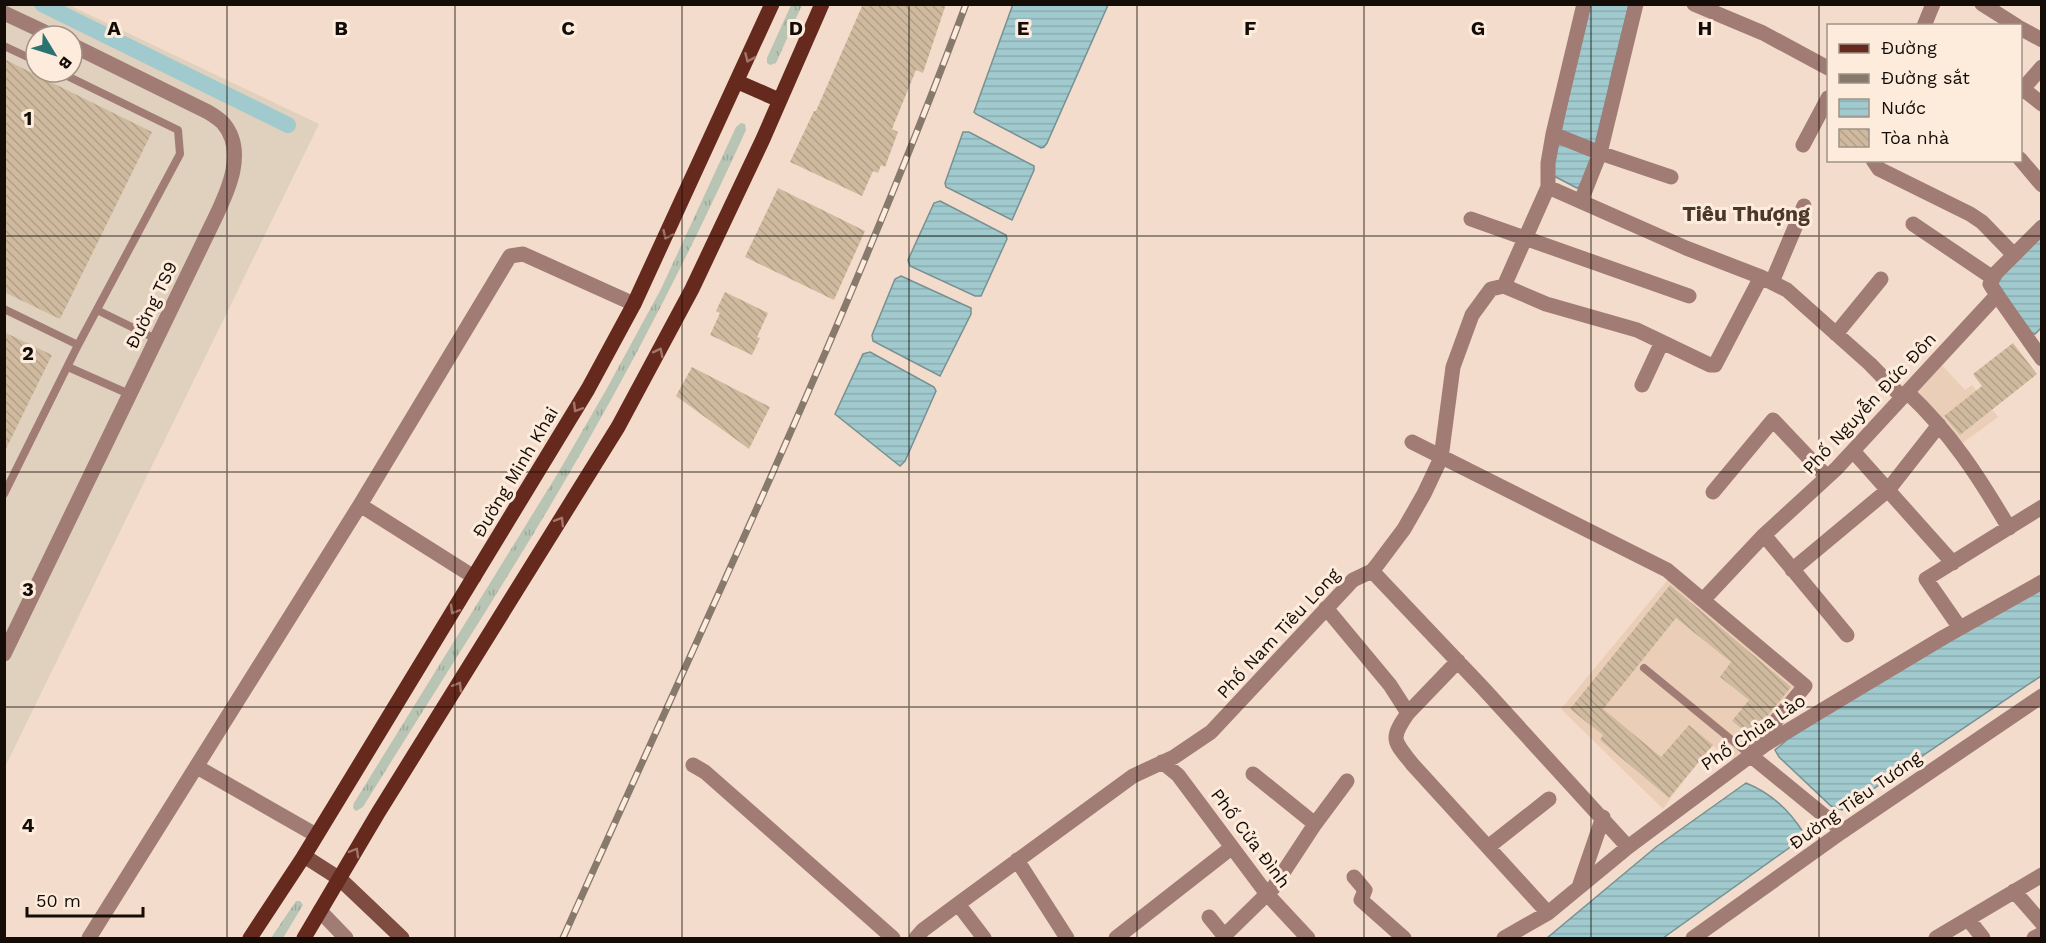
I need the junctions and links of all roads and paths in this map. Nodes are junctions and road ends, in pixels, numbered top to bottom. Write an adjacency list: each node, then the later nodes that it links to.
1 (772, 4): 19 (main road, Đường Minh Khai, one-way to 19)
2 (822, 4): 22 (main road)
3 (1584, 4): 25 (street)
4 (1636, 4): 27 (street)
5 (1694, 4): 17 (street)
6 (1934, 4): 10 (street)
7 (1982, 4): 11 (street)
8 (4, 13): 9 (street)
9 (27, 24)
10 (1925, 24)
11 (2014, 24)
12 (2022, 29): 13 (street)
13 (2042, 40)
14 (4, 46): 16 (lane)
15 (84, 51): 50 (street, Đường TS9)
16 (24, 55)
17 (1827, 67)
18 (2042, 67): 21 (street)
19 (738, 82): 22 (main road); 46 (main road, Đường Minh Khai, one-way to 46)
20 (84, 84): 48 (lane)
21 (2022, 90): 24 (street)
22 (779, 100): 103 (main road, one-way to 22)
23 (1827, 100): 26 (street)
24 (2042, 104)
25 (1556, 135): 27 (street); 32 (street)
26 (1803, 145)
27 (1600, 153): 30 (street); 33 (street)
28 (2022, 161): 31 (street)
29 (1874, 162): 39 (street)
30 (1671, 177)
31 (2042, 185)
32 (1548, 186): 33 (street); 38 (street)
33 (1581, 201): 41 (street)
34 (1804, 206): 41 (street)
35 (1471, 219): 38 (street)
36 (1913, 224): 40 (street)
37 (2042, 227): 39 (street)
38 (1525, 238): 43 (street); 45 (street)
39 (2014, 255): 40 (street)
40 (1993, 278): 44 (street)
41 (1766, 279): 49 (street); 52 (street)
42 (1881, 279): 49 (street)
43 (1504, 286): 52 (street); 62 (street, Phố Nam Tiêu Long)
44 (1997, 295): 51 (street); 58 (street, Phố Nguyễn Đức Đôn)
45 (1689, 296)
46 (634, 304): 67 (street); 74 (main road, Đường Minh Khai, one-way to 74)
47 (4, 309): 53 (lane)
48 (97, 310): 50 (lane); 53 (lane)
49 (1836, 334): 58 (street)
50 (156, 339): 57 (street, Đường TS9)
51 (2036, 339): 54 (street)
52 (1662, 342): 56 (street)
53 (78, 345): 55 (lane)
54 (2042, 359)
55 (68, 367): 57 (lane); 66 (lane)
56 (1642, 385)
57 (129, 394): 80 (street, Đường TS9)
58 (1905, 395): 59 (street); 61 (street, Phố Nguyễn Đức Đôn)
59 (1940, 425): 64 (street); 69 (street)
60 (1412, 442): 62 (street)
61 (1852, 451): 63 (street, Phố Nguyễn Đức Đôn); 64 (street)
62 (1441, 458): 73 (street, Phố Nam Tiêu Long); 76 (street)
63 (1827, 477): 65 (street); 70 (street, Phố Nguyễn Đức Đôn)
64 (1888, 490): 71 (street); 72 (street)
65 (1713, 492)
66 (4, 494)
67 (360, 505): 74 (street); 88 (street)
68 (2042, 507): 69 (street)
69 (2009, 528): 71 (street)
70 (1764, 535): 72 (street); 76 (street, Phố Nguyễn Đức Đôn)
71 (1953, 563): 78 (street)
72 (1792, 570): 79 (street)
73 (1372, 571): 77 (street, Phố Nam Tiêu Long); 81 (street)
74 (474, 577): 95 (main road, Đường Minh Khai, one-way to 95)
75 (2042, 582): 78 (street, Phố Chùa Lào)
76 (1703, 600): 85 (street)
77 (1326, 608): 84 (street); 86 (street, Phố Nam Tiêu Long)
78 (1960, 628): 85 (street, Phố Chùa Lào)
79 (1847, 635)
80 (4, 654)
81 (1458, 661): 84 (street); 92 (street)
82 (1644, 668): 85 (lane)
83 (2042, 696): 94 (street, Đường Tiêu Tương)
84 (1408, 713): 96 (street)
85 (1750, 754): 94 (street); 97 (street, Phố Chùa Lào)
86 (1162, 762): 98 (street, Phố Cửa Đình); 100 (street, Phố Nam Tiêu Long)
87 (693, 765): 120 (street)
88 (197, 767): 95 (street); 115 (street)
89 (1253, 774): 93 (street)
90 (1347, 781): 93 (street)
91 (1549, 799): 96 (street)
92 (1603, 817): 97 (street); 104 (street)
93 (1315, 824): 106 (street)
94 (1843, 831): 128 (street, Đường Tiêu Tương)
95 (316, 835): 99 (main road, Đường Minh Khai)
96 (1488, 847): 109 (street)
97 (1629, 847): 104 (street, Phố Chùa Lào)
98 (1231, 848): 106 (street, Phố Cửa Đình); 124 (street)
99 (304, 856): 103 (main road); 116 (main road, Đường Minh Khai)
100 (1017, 860): 107 (street, Phố Nam Tiêu Long); 123 (street)
101 (2042, 874): 105 (street)
102 (1354, 878): 126 (street)
103 (340, 879): 108 (main road); 119 (main road)
104 (1579, 887): 109 (street, Phố Chùa Lào)
105 (2014, 891): 111 (street); 112 (street)
106 (1267, 894): 114 (street); 125 (street, Phố Cửa Đình)
107 (958, 904): 121 (street, Phố Nam Tiêu Long); 122 (street)
108 (320, 911): 117 (main road); 118 (street)
109 (1548, 913): 127 (street, Phố Chùa Lào)
110 (1209, 917): 114 (street)
111 (1968, 919): 129 (street); 130 (street)
112 (2042, 923)
113 (2042, 934): 131 (street)
114 (1225, 937)
115 (89, 939)
116 (250, 939)
117 (304, 939)
118 (346, 939)
119 (402, 939)
120 (893, 939)
121 (916, 939)
122 (984, 939)
123 (1068, 939)
124 (1116, 939)
125 (1308, 939)
126 (1404, 939)
127 (1504, 939)
128 (1693, 939)
129 (1936, 939)
130 (1983, 939)
131 (2034, 939)

